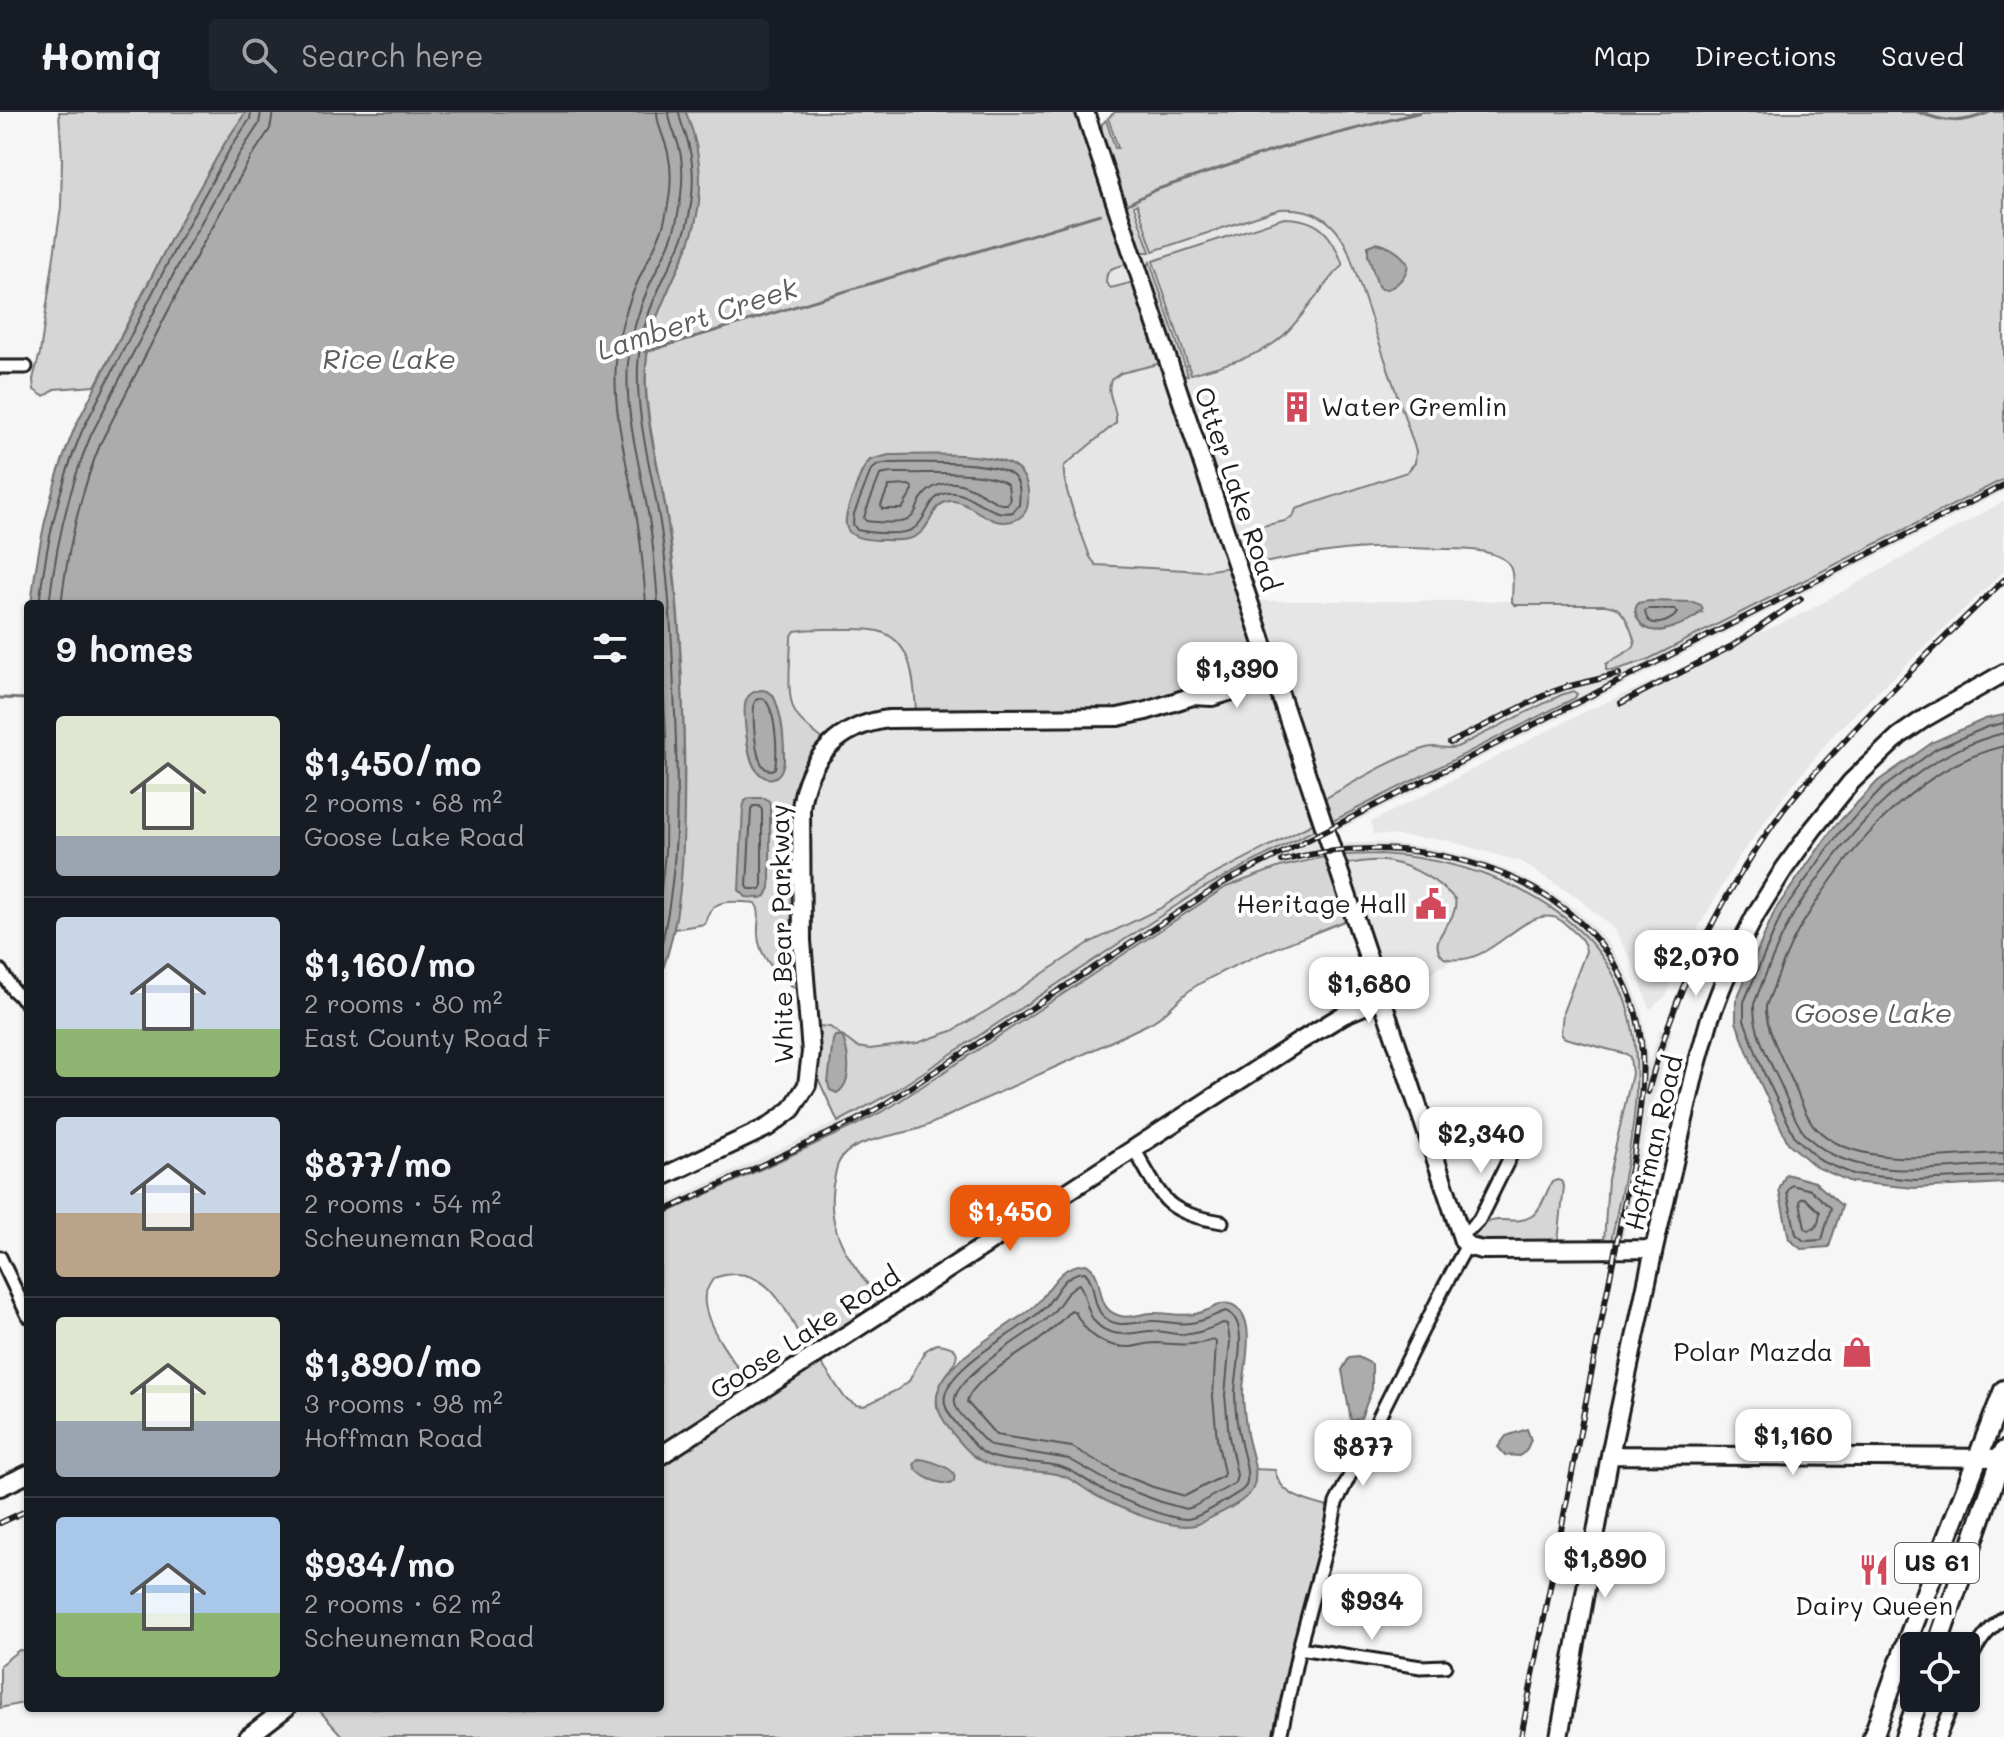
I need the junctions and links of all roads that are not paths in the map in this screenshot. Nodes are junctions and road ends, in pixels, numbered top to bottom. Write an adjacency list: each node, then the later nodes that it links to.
1 (1085, 112): 4 (street, Otter Lake Road)
2 (0, 367): 3 (street)
3 (26, 367)
4 (1273, 671): 7 (street, Otter Lake Road); 11 (street, White Bear Parkway)
5 (2004, 673): 14 (street, Hoffman Road)
6 (0, 970): 8 (street)
7 (1383, 998): 10 (street, Goose Lake Road); 13 (street, Otter Lake Road)
8 (24, 1000)
9 (1521, 1135): 13 (street)
10 (1134, 1149): 12 (street); 18 (street, Goose Lake Road)
11 (664, 1176)
12 (1222, 1222)
13 (1464, 1240): 14 (street); 27 (street)
14 (1654, 1249): 19 (street, Hoffman Road)
15 (0, 1257): 16 (street)
16 (24, 1308)
17 (2004, 1390): 21 (main road, US 61)
18 (664, 1453)
19 (1610, 1455): 21 (street); 34 (street, Hoffman Road)
20 (2003, 1456): 21 (street); 25 (main road, US 61)
21 (1977, 1458): 35 (main road, US 61)
22 (24, 1476): 23 (street)
23 (0, 1487)
24 (2004, 1617): 26 (street)
25 (1942, 1632)
26 (1980, 1643)
27 (1299, 1648): 28 (street); 33 (street)
28 (1445, 1666)
29 (281, 1712): 32 (street)
30 (1914, 1712): 36 (main road)
31 (1949, 1712): 37 (street)
32 (248, 1737)
33 (1280, 1737)
34 (1559, 1737)
35 (1873, 1737)
36 (1905, 1737)
37 (1939, 1737)

